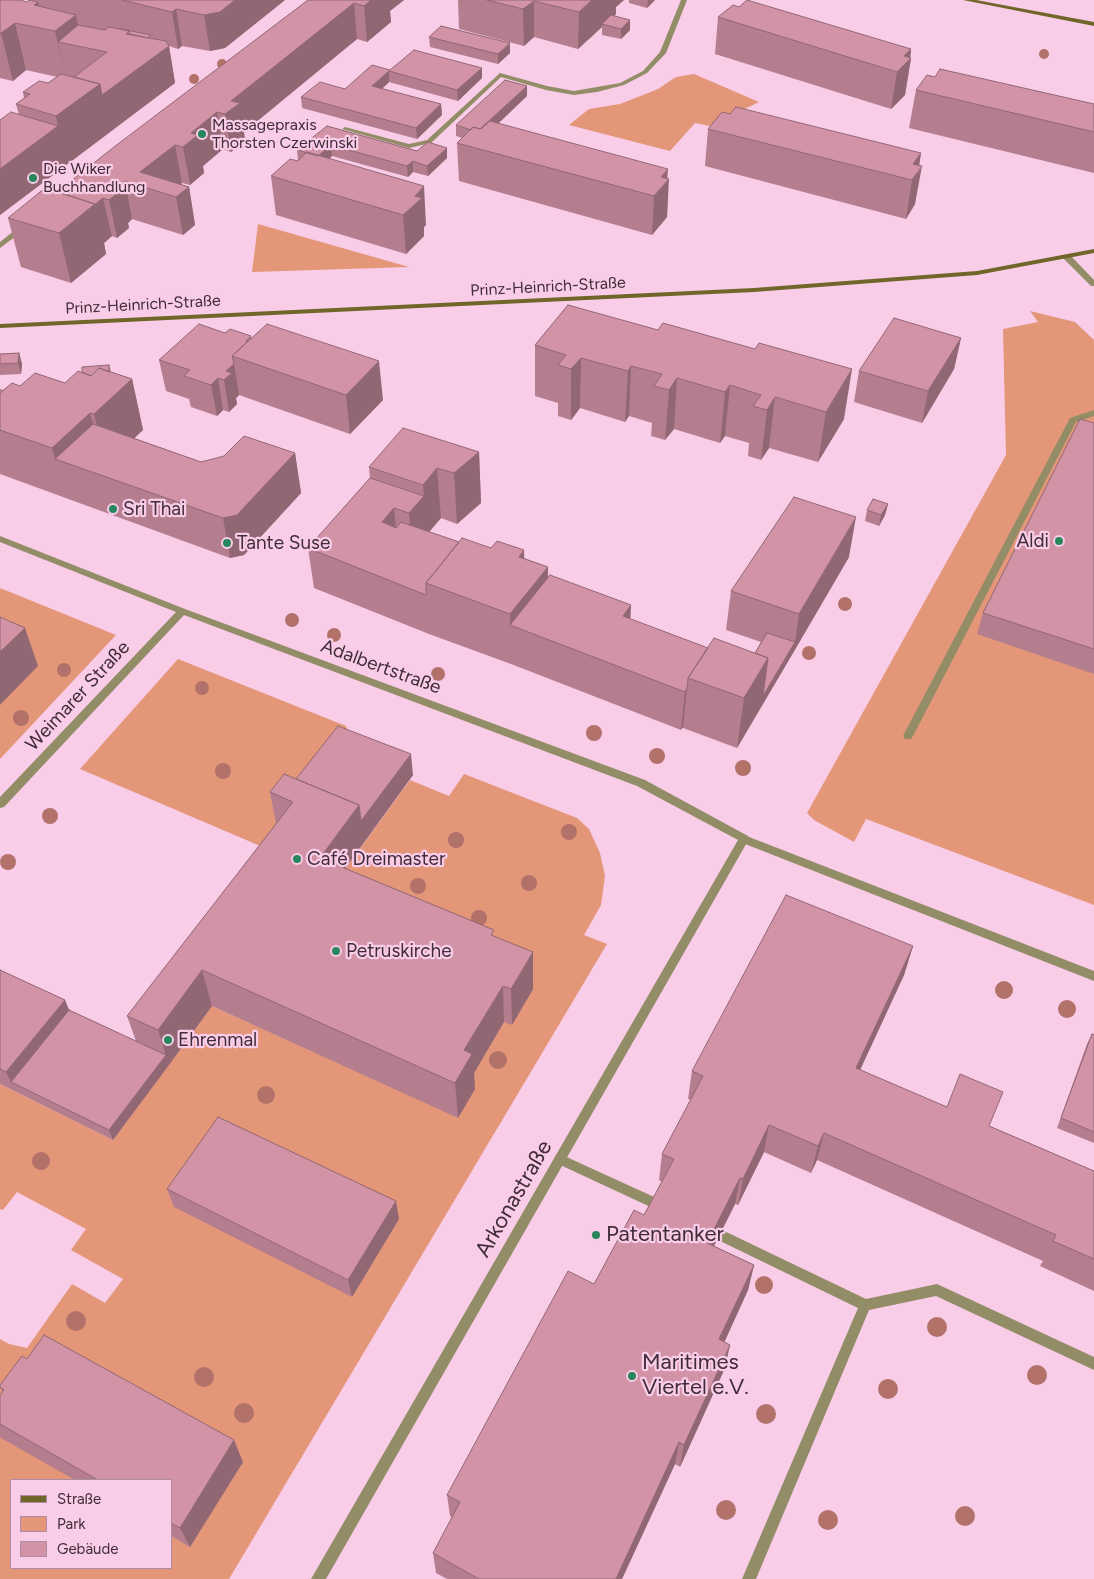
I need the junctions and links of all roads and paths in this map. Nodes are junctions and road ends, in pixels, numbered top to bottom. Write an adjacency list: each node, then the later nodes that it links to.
1 (684, 0): 4 (street)
2 (966, 0): 3 (main road)
3 (1094, 24)
4 (345, 129)
5 (30, 223): 6 (street)
6 (0, 246)
7 (1094, 251): 8 (main road, Prinz-Heinrich-Straße)
8 (1067, 257): 9 (street); 10 (main road, Prinz-Heinrich-Straße)
9 (1094, 284)
10 (0, 326)
11 (1094, 414): 14 (street)
12 (0, 539): 13 (street, Adalbertstraße)
13 (182, 611): 15 (street, Weimarer Straße); 16 (street, Adalbertstraße)
14 (908, 736)
15 (0, 804)
16 (744, 839): 17 (street, Adalbertstraße); 18 (street, Arkonastraße)
17 (1094, 976)
18 (560, 1159): 19 (street); 23 (street, Arkonastraße)
19 (661, 1206)
20 (720, 1234): 21 (street)
21 (865, 1305): 22 (street); 24 (street)
22 (1094, 1364)
23 (318, 1579)
24 (749, 1579)

